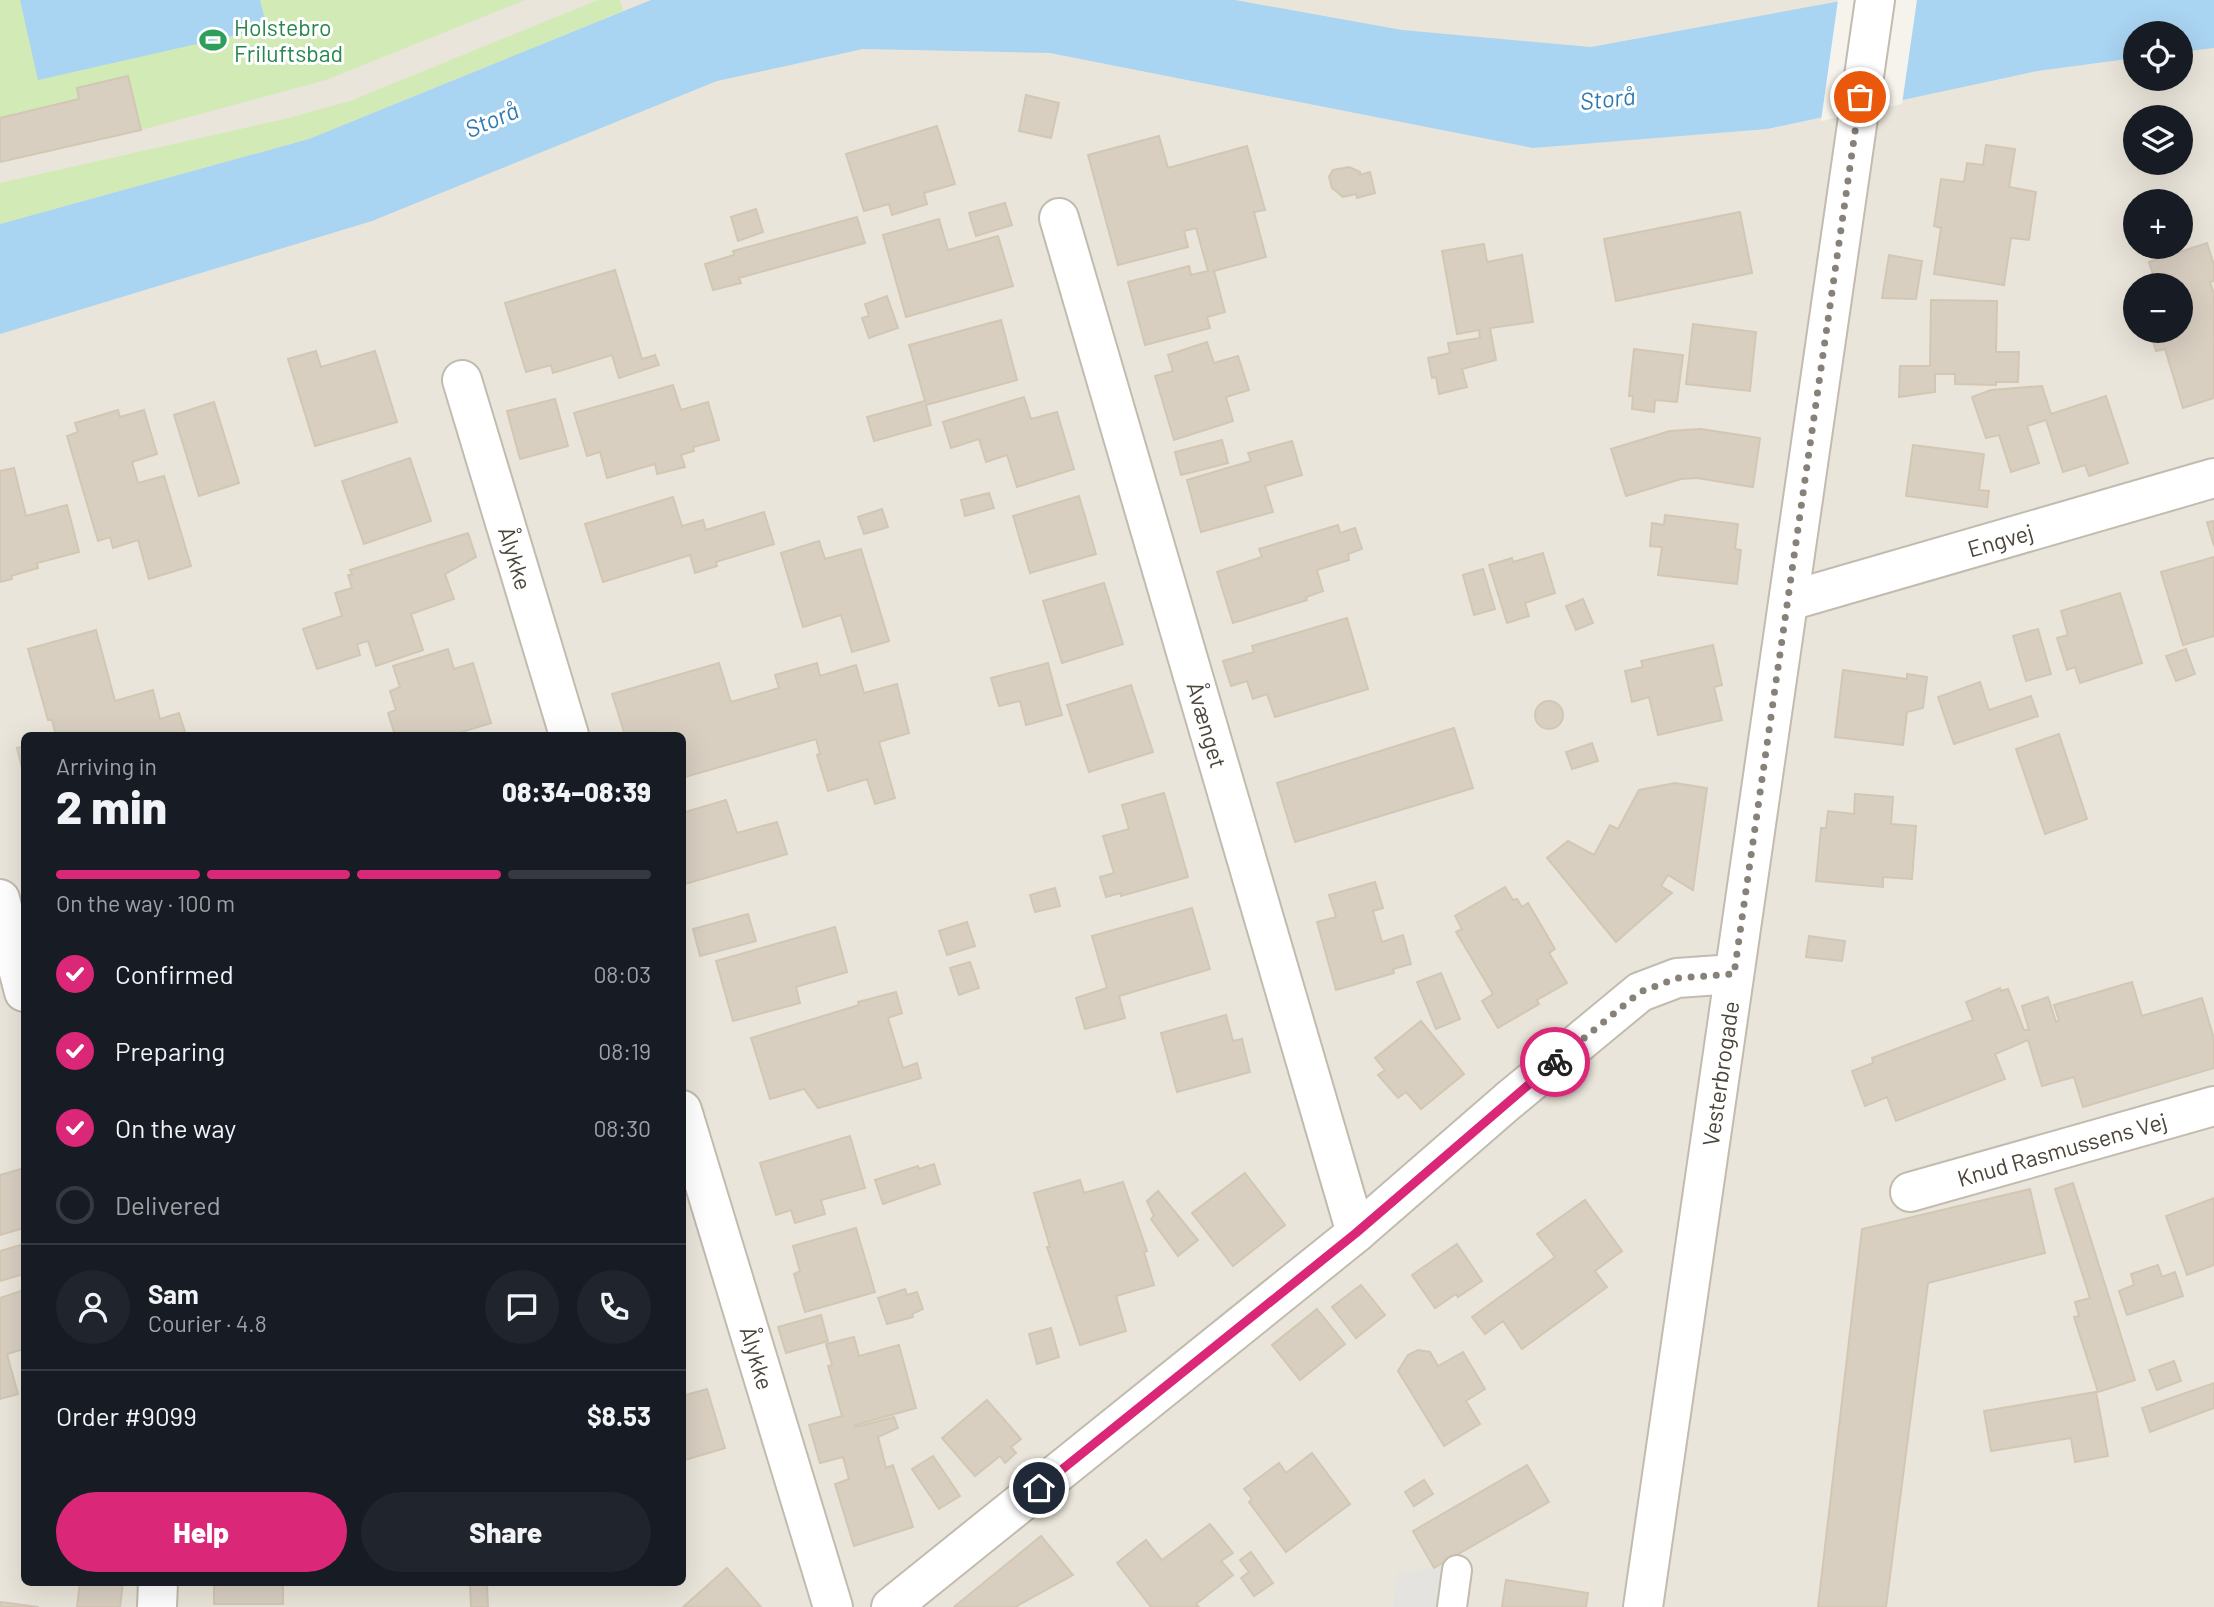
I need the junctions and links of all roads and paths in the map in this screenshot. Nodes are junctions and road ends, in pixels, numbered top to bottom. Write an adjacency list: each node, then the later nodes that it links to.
1 (1875, 0): 5 (street, Vesterbrogade)
2 (1059, 218): 13 (street, Åvænget)
3 (462, 380): 6 (street, Ålykke)
4 (2214, 478): 5 (street, Engvej)
5 (1789, 601): 8 (street, Vesterbrogade)
6 (568, 732)
7 (0, 899): 9 (street)
8 (1734, 974): 13 (street); 20 (street, Vesterbrogade)
9 (21, 980)
10 (2214, 1106): 12 (street, Knud Rasmussens Vej)
11 (686, 1123): 17 (street, Ålykke)
12 (1910, 1192)
13 (1356, 1233): 18 (street)
14 (1457, 1570): 19 (lane)
15 (158, 1586): 16 (street)
16 (157, 1607)
17 (833, 1607)
18 (891, 1607)
19 (1451, 1607)
20 (1643, 1607)

